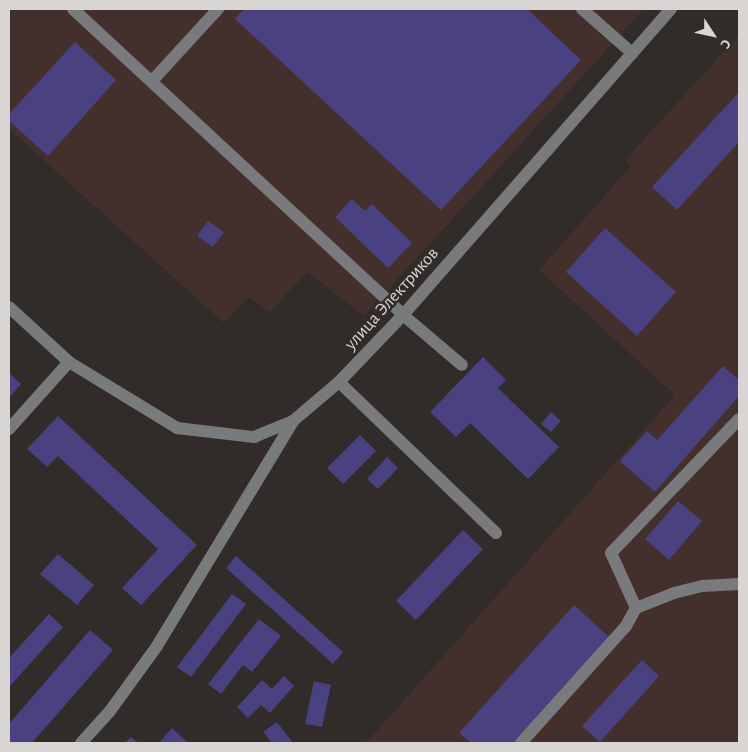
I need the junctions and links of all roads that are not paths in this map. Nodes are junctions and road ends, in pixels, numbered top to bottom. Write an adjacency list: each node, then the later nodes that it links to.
1 (73, 9): 6 (street)
2 (218, 9): 6 (street)
3 (582, 9): 5 (street)
4 (671, 9): 5 (street, улица Электриков)
5 (632, 54): 8 (street, улица Электриков)
6 (152, 81): 8 (street)
7 (9, 307): 9 (street, улица Электриков)
8 (403, 314): 10 (street); 11 (street, улица Электриков)
9 (70, 362): 13 (street, улица Электриков); 14 (street)
10 (462, 365)
11 (339, 382): 13 (street, улица Электриков); 15 (street)
12 (739, 419): 17 (street)
13 (293, 421): 18 (street)
14 (9, 429)
15 (496, 533)
16 (739, 584): 17 (street)
17 (636, 608): 19 (street)
18 (81, 743)
19 (521, 743)

